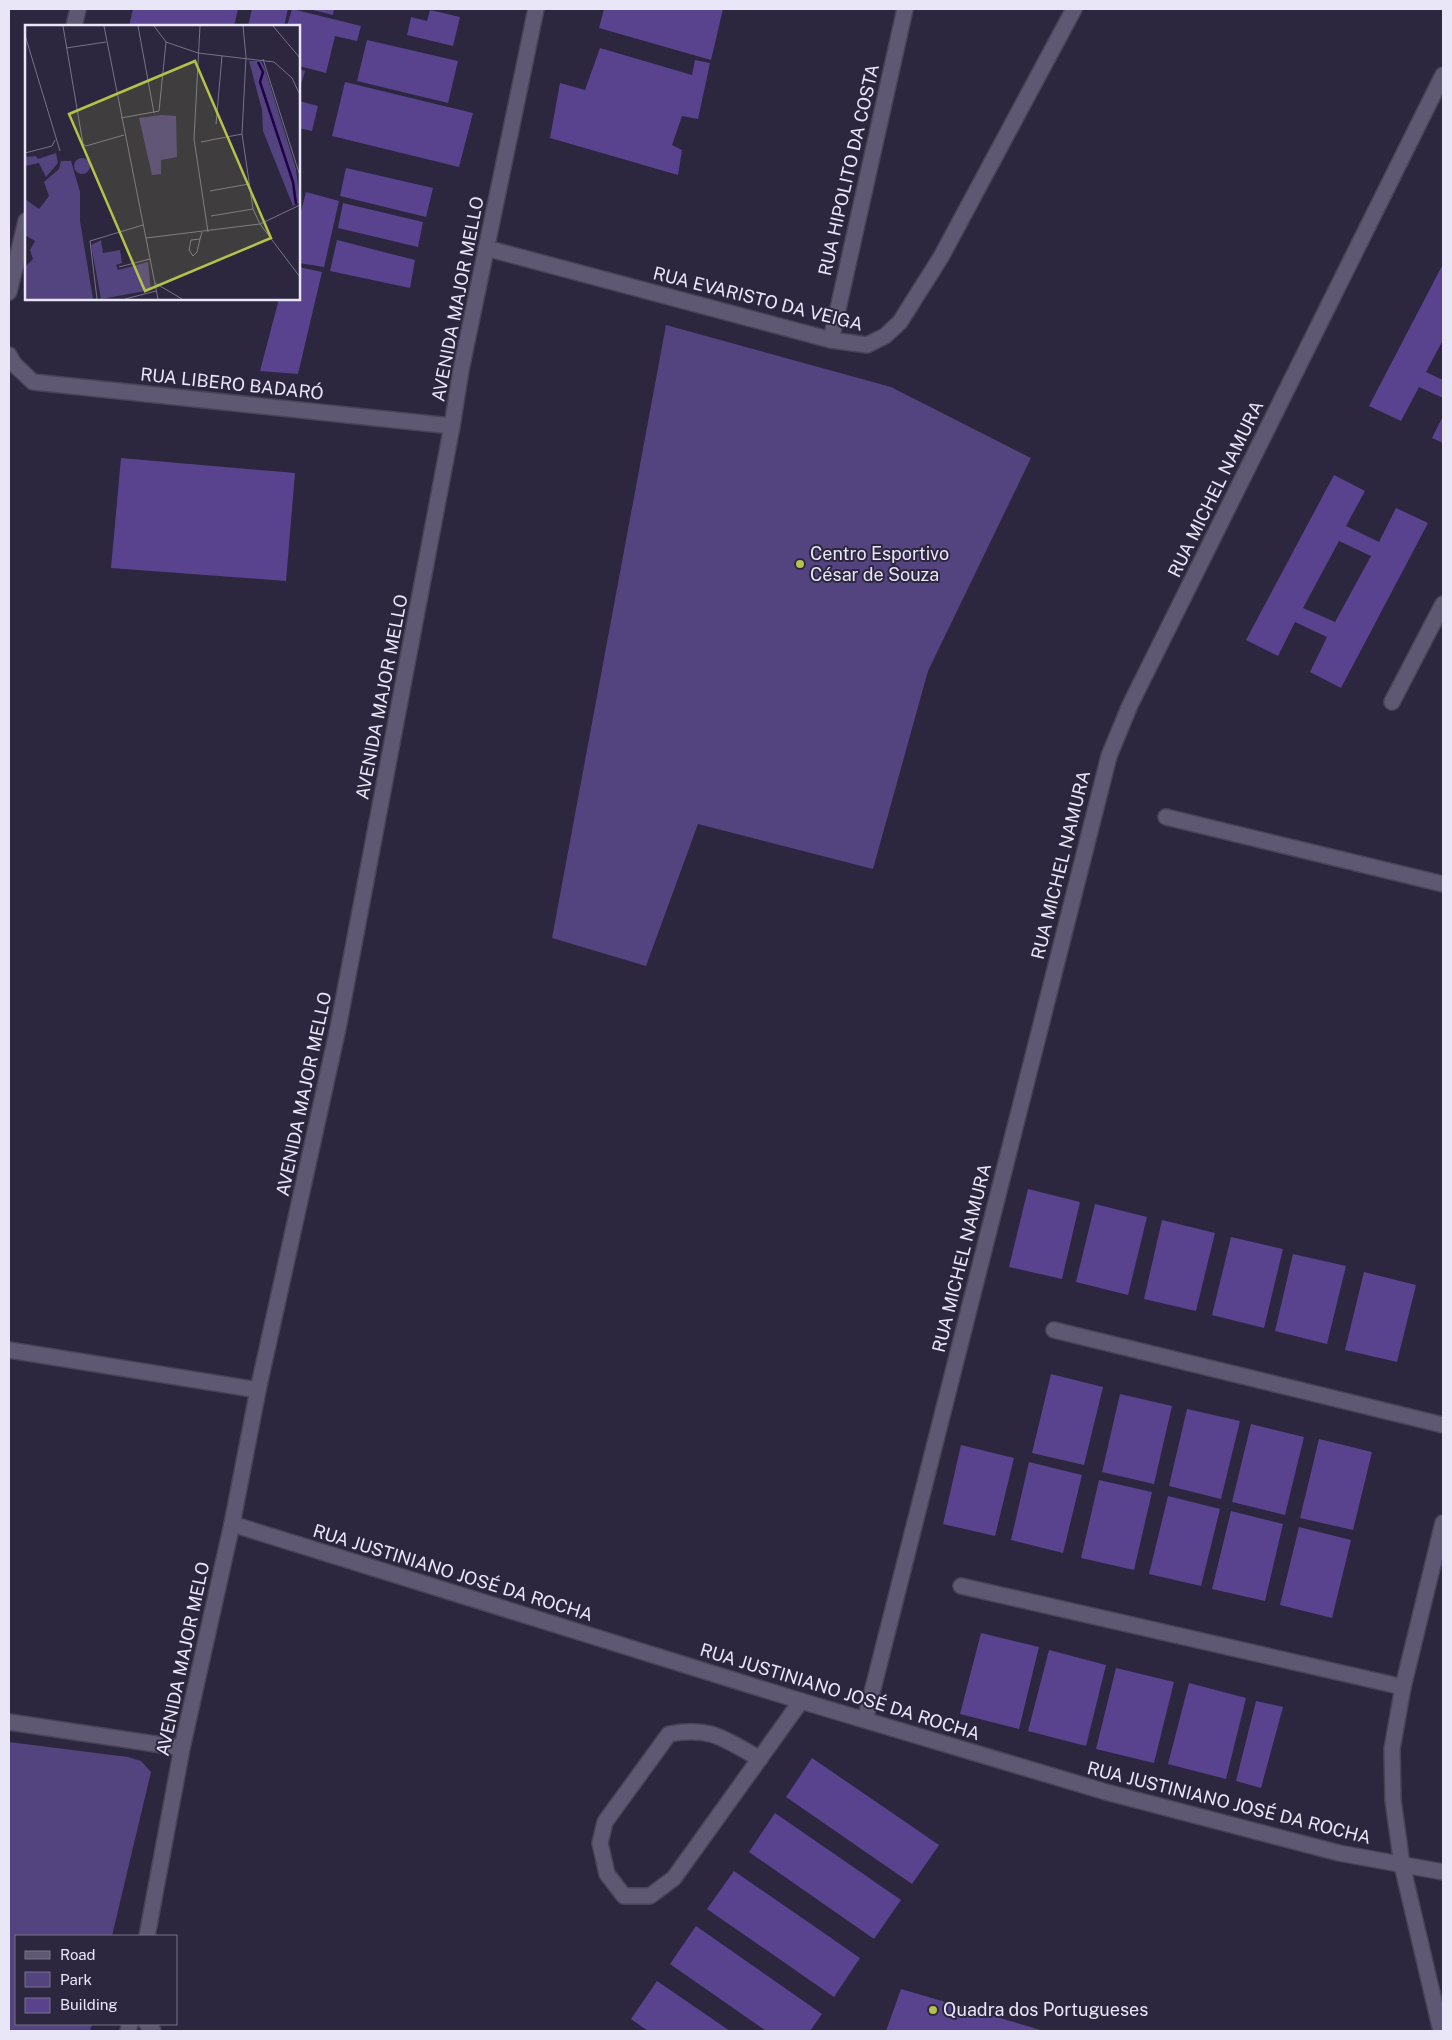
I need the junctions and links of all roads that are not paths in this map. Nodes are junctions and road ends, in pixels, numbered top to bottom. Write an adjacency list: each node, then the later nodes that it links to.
1 (78, 9): 5 (street)
2 (536, 9): 8 (street, AVENIDA MAJOR MELLO)
3 (904, 9): 10 (street, RUA HIPOLITO DA COSTA)
4 (1074, 9): 10 (street, RUA EVARISTO DA VEIGA)
5 (74, 25)
6 (1443, 75): 26 (street, RUA MICHEL NAMURA)
7 (25, 225): 9 (street)
8 (486, 248): 10 (street, RUA EVARISTO DA VEIGA); 12 (street, AVENIDA MAJOR MELLO)
9 (9, 292)
10 (831, 340)
11 (11, 360): 12 (street, RUA LIBERO BADARÓ)
12 (452, 426): 19 (street, AVENIDA MAJOR MELLO)
13 (1443, 604): 14 (street)
14 (1392, 702)
15 (1166, 817): 16 (street)
16 (1443, 884)
17 (1054, 1330): 20 (street)
18 (9, 1350): 19 (street)
19 (258, 1390): 22 (street, AVENIDA MAJOR MELO)
20 (1443, 1425)
21 (1443, 1523): 24 (street)
22 (232, 1524): 25 (street, RUA JUSTINIANO JOSÉ DA ROCHA); 28 (street, AVENIDA MAJOR MELO)
23 (962, 1586): 24 (street)
24 (1403, 1688): 30 (street)
25 (801, 1701): 26 (street, RUA JUSTINIANO JOSÉ DA ROCHA); 29 (street)
26 (865, 1720): 30 (street, RUA JUSTINIANO JOSÉ DA ROCHA)
27 (9, 1722): 28 (street)
28 (182, 1748): 32 (street, AVENIDA MAJOR MELO)
29 (760, 1759): 29 (street)
30 (1402, 1865): 31 (street, RUA JUSTINIANO JOSÉ DA ROCHA); 33 (street)
31 (1443, 1872)
32 (147, 1935)
33 (1440, 2031)

